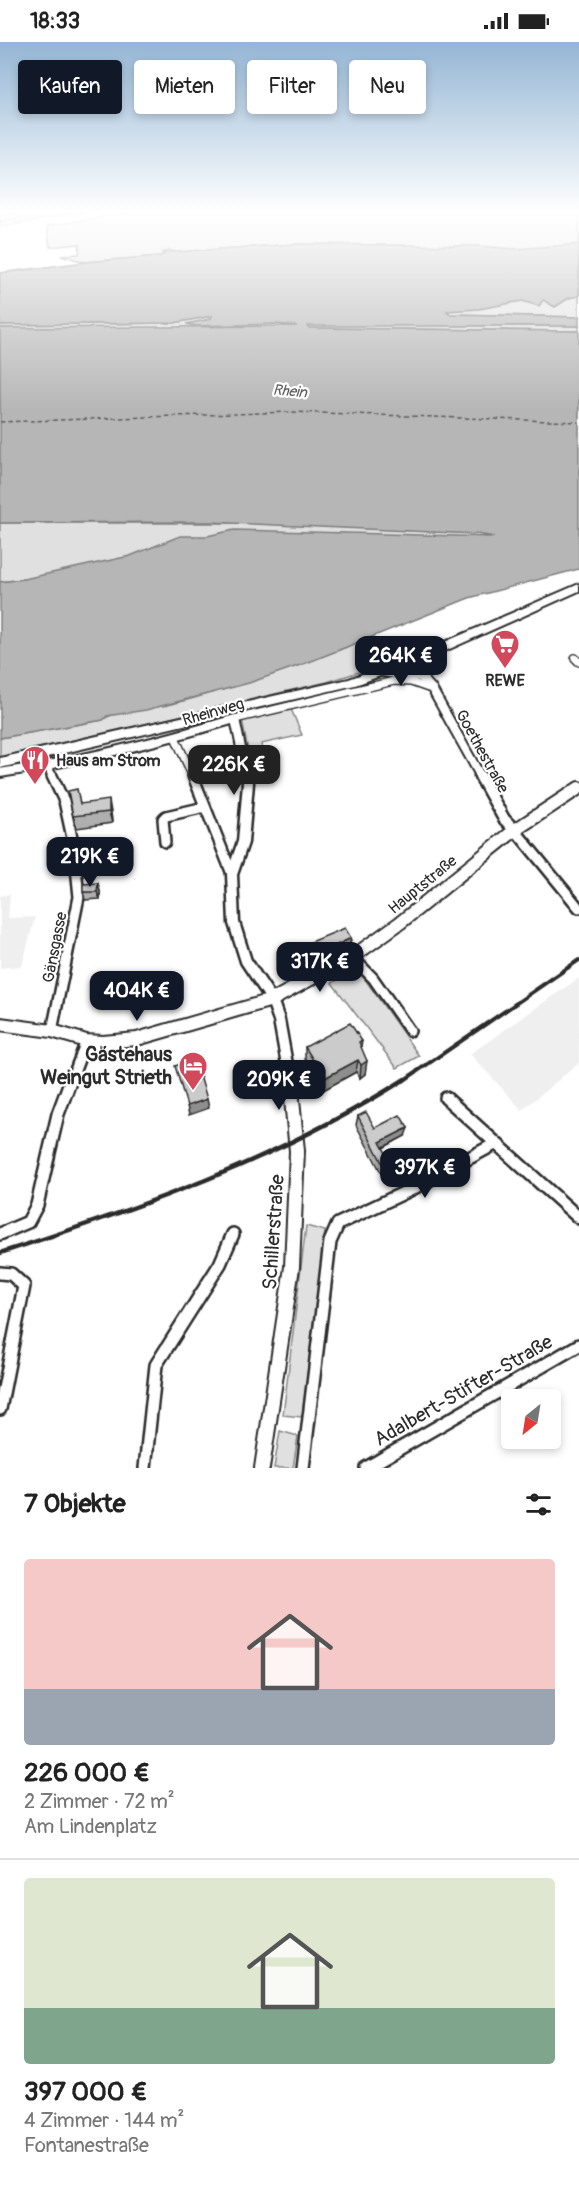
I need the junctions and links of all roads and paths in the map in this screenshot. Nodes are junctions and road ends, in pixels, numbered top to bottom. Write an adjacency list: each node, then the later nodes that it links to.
1 (579, 587): 2 (main road)
2 (434, 651): 3 (main road); 4 (street)
3 (412, 661): 4 (street); 5 (main road); 6 (street, Goethestraße)
4 (426, 664): 6 (street)
5 (382, 672): 6 (street); 9 (main road)
6 (428, 683): 7 (street, Rheinweg); 14 (street, Goethestraße)
7 (235, 719): 8 (street, Rheinweg); 16 (street)
8 (175, 737): 10 (street, Rheinweg); 13 (street)
9 (0, 763)
10 (47, 766): 11 (street, Rheinweg); 21 (street, Gänsgasse)
11 (0, 773)
12 (576, 794): 14 (main road, Hauptstraße)
13 (205, 807): 15 (street); 16 (street)
14 (515, 830): 17 (street); 18 (main road, Hauptstraße)
15 (165, 842)
16 (232, 874): 19 (street, Schillerstraße)
17 (579, 908)
18 (352, 957): 19 (main road, Hauptstraße); 22 (street)
19 (272, 1000): 23 (main road, Hauptstraße); 33 (street, Schillerstraße)
20 (0, 1024): 21 (main road, Hauptstraße)
21 (52, 1031): 23 (main road, Hauptstraße)
22 (410, 1031)
23 (86, 1041): 27 (street)
24 (446, 1098): 25 (street)
25 (495, 1144): 26 (street); 34 (street)
26 (579, 1218)
27 (0, 1234)
28 (232, 1234): 32 (street)
29 (0, 1273): 31 (street)
30 (579, 1345): 35 (street, Adalbert-Stifter-Straße)
31 (0, 1409)
32 (145, 1468)
33 (262, 1468)
34 (303, 1468)
35 (366, 1468)

